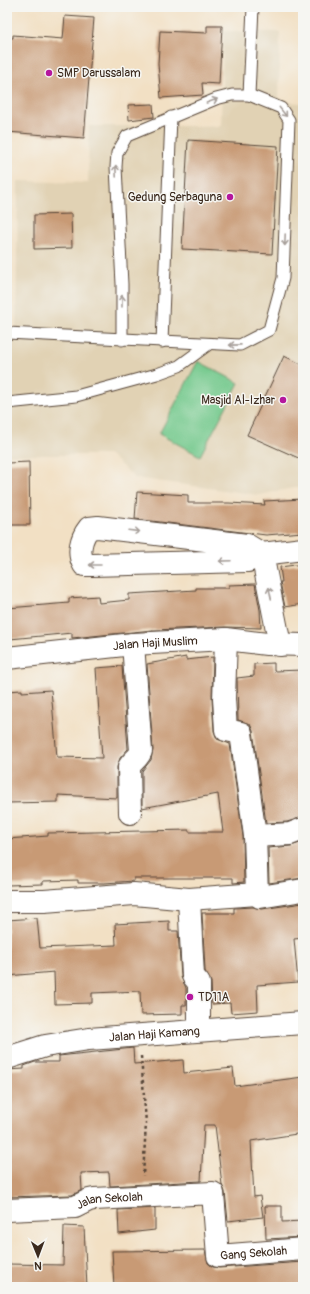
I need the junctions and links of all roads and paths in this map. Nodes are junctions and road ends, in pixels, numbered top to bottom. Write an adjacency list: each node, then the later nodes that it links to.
1 (253, 7): 2 (lane)
2 (249, 95): 3 (lane, one-way to 2); 7 (lane, one-way to 7)
3 (171, 117): 5 (lane, one-way to 3); 6 (lane)
4 (7, 333): 5 (lane)
5 (122, 340): 6 (lane)
6 (162, 342): 7 (lane)
7 (209, 344): 8 (lane)
8 (7, 403)
9 (303, 549): 10 (street)
10 (262, 554): 10 (street, one-way to 10); 12 (street, one-way to 10)
11 (303, 630): 12 (street)
12 (279, 638): 13 (street, Jalan Haji Muslim); 15 (street, Jalan Haji Muslim)
13 (226, 639): 14 (street, Jalan Haji Muslim); 19 (street)
14 (133, 644): 16 (street, Jalan Haji Muslim); 17 (street)
15 (303, 645)
16 (7, 658)
17 (130, 813)
18 (303, 829): 19 (street)
19 (255, 836): 21 (street)
20 (303, 890): 21 (street)
21 (257, 894): 22 (street)
22 (189, 899): 23 (street); 25 (street)
23 (7, 900)
24 (303, 1023): 25 (street, Jalan Haji Kamang)
25 (199, 1030): 26 (street, Jalan Haji Kamang)
26 (139, 1035): 27 (street, Jalan Haji Kamang); 29 (path)
27 (7, 1058)
28 (213, 1193): 29 (street, Jalan Sekolah); 31 (street, Gang Sekolah)
29 (142, 1197): 30 (street, Jalan Sekolah)
30 (7, 1210)
31 (303, 1249)

